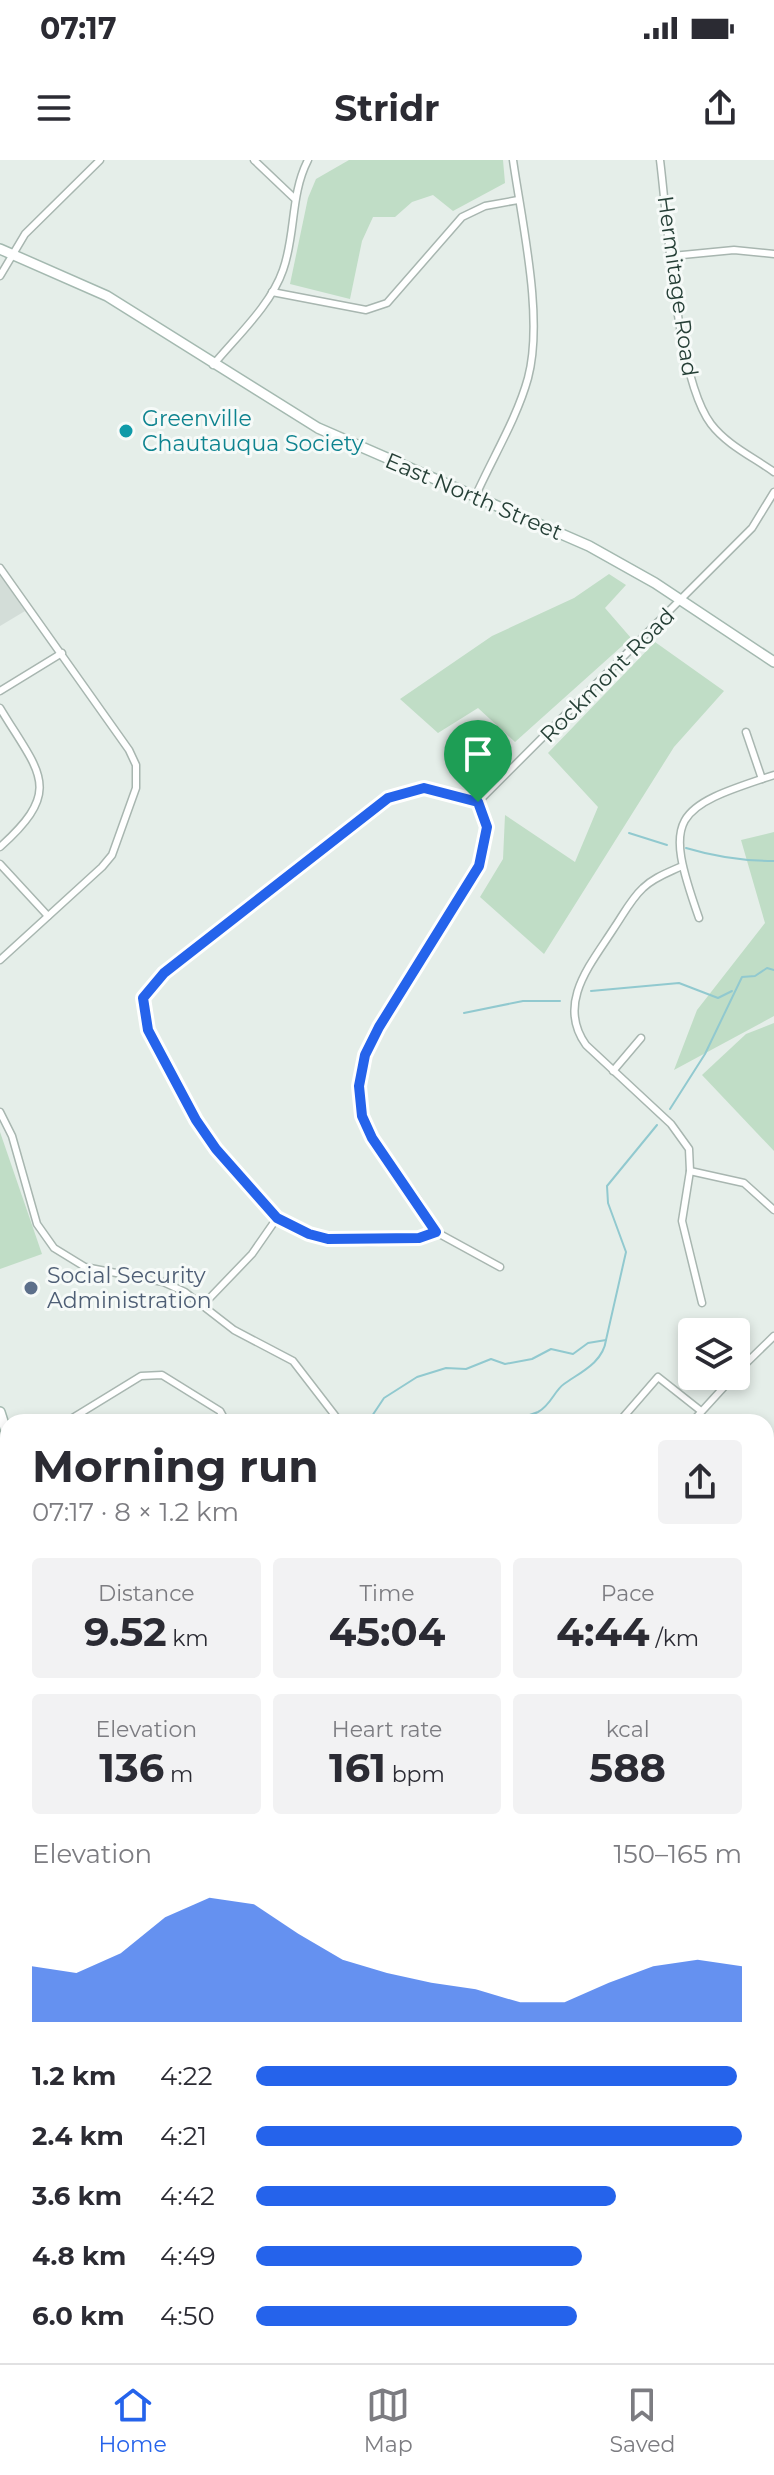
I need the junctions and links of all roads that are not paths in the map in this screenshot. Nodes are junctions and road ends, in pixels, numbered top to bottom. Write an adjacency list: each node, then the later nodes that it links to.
1 (100, 160): 9 (street)
2 (254, 160): 6 (street)
3 (308, 160): 6 (street)
4 (513, 160): 7 (street)
5 (660, 160): 11 (street, Hermitage Road)
6 (294, 198): 13 (street)
7 (518, 200): 13 (street); 17 (street)
8 (0, 249): 9 (main road, East North Street)
9 (14, 254): 12 (street); 14 (main road, East North Street)
10 (774, 254): 11 (street)
11 (672, 256): 15 (street, Hermitage Road)
12 (0, 276)
13 (272, 292): 14 (street)
14 (213, 365): 17 (main road, East North Street)
15 (774, 472)
16 (774, 492): 19 (street, Rockmont Road)
17 (476, 495): 19 (main road, East North Street)
18 (0, 568): 20 (street)
19 (682, 601): 21 (main road, East North Street); 27 (street, Rockmont Road)
20 (62, 653): 22 (street); 31 (street)
21 (774, 662)
22 (0, 691)
23 (0, 708): 28 (street)
24 (746, 732): 26 (street)
25 (774, 775): 26 (street)
26 (762, 779): 30 (street)
27 (478, 802): 39 (street); 40 (street)
28 (0, 847)
29 (0, 864): 31 (street)
30 (680, 867): 32 (street); 35 (street)
31 (48, 916): 33 (street)
32 (699, 918)
33 (0, 960)
34 (641, 1038): 35 (street)
35 (613, 1071): 37 (street)
36 (0, 1112): 43 (street)
37 (690, 1171): 38 (street); 42 (street)
38 (774, 1210)
39 (277, 1218): 40 (street); 43 (street)
40 (436, 1232): 41 (street)
41 (500, 1267)
42 (702, 1303)
43 (203, 1305): 50 (street)
44 (774, 1336): 45 (street)
45 (750, 1360)
46 (721, 1390): 47 (street)
47 (701, 1411): 51 (street); 52 (street)
48 (79, 1414): 49 (street)
49 (222, 1414)
50 (334, 1414)
51 (626, 1414)
52 (699, 1414)

